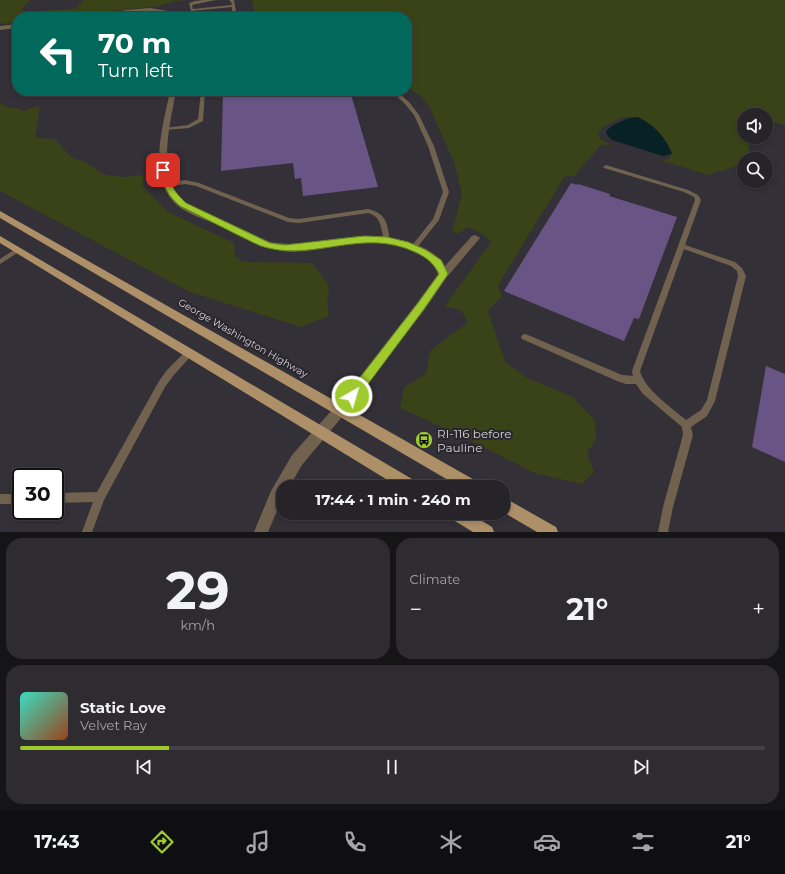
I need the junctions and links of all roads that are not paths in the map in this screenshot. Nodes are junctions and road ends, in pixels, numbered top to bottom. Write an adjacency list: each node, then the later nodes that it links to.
1 (214, 0): 3 (lane)
2 (231, 0): 3 (lane)
3 (233, 6): 6 (lane)
4 (137, 12): 5 (street)
5 (170, 12)
6 (233, 12)
7 (12, 27): 8 (street)
8 (0, 28)
9 (172, 96): 12 (street)
10 (203, 96): 12 (lane)
11 (399, 96): 20 (lane)
12 (167, 129): 14 (street)
13 (606, 167): 19 (lane)
14 (167, 185): 18 (street); 18 (lane)
15 (0, 214): 27 (main road, George Washington Highway)
16 (475, 238): 23 (street)
17 (0, 239): 21 (main road)
18 (387, 240): 20 (street)
19 (682, 246): 26 (lane); 28 (lane)
20 (413, 248): 23 (street)
21 (18, 250): 22 (lane); 25 (main road)
22 (0, 262)
23 (443, 274): 27 (street)
24 (525, 337): 26 (lane)
25 (189, 353): 29 (main road); 32 (lane)
26 (638, 380): 28 (lane)
27 (339, 410): 29 (street); 31 (main road, George Washington Highway)
28 (686, 425): 42 (lane)
29 (321, 432): 30 (main road); 39 (street)
30 (400, 480)
31 (461, 480)
32 (100, 496): 33 (lane); 38 (lane)
33 (64, 498)
34 (0, 499): 35 (lane)
35 (12, 499)
36 (510, 508): 41 (main road)
37 (467, 520): 40 (main road)
38 (87, 532)
39 (261, 532)
40 (487, 532)
41 (551, 532)
42 (663, 532)

